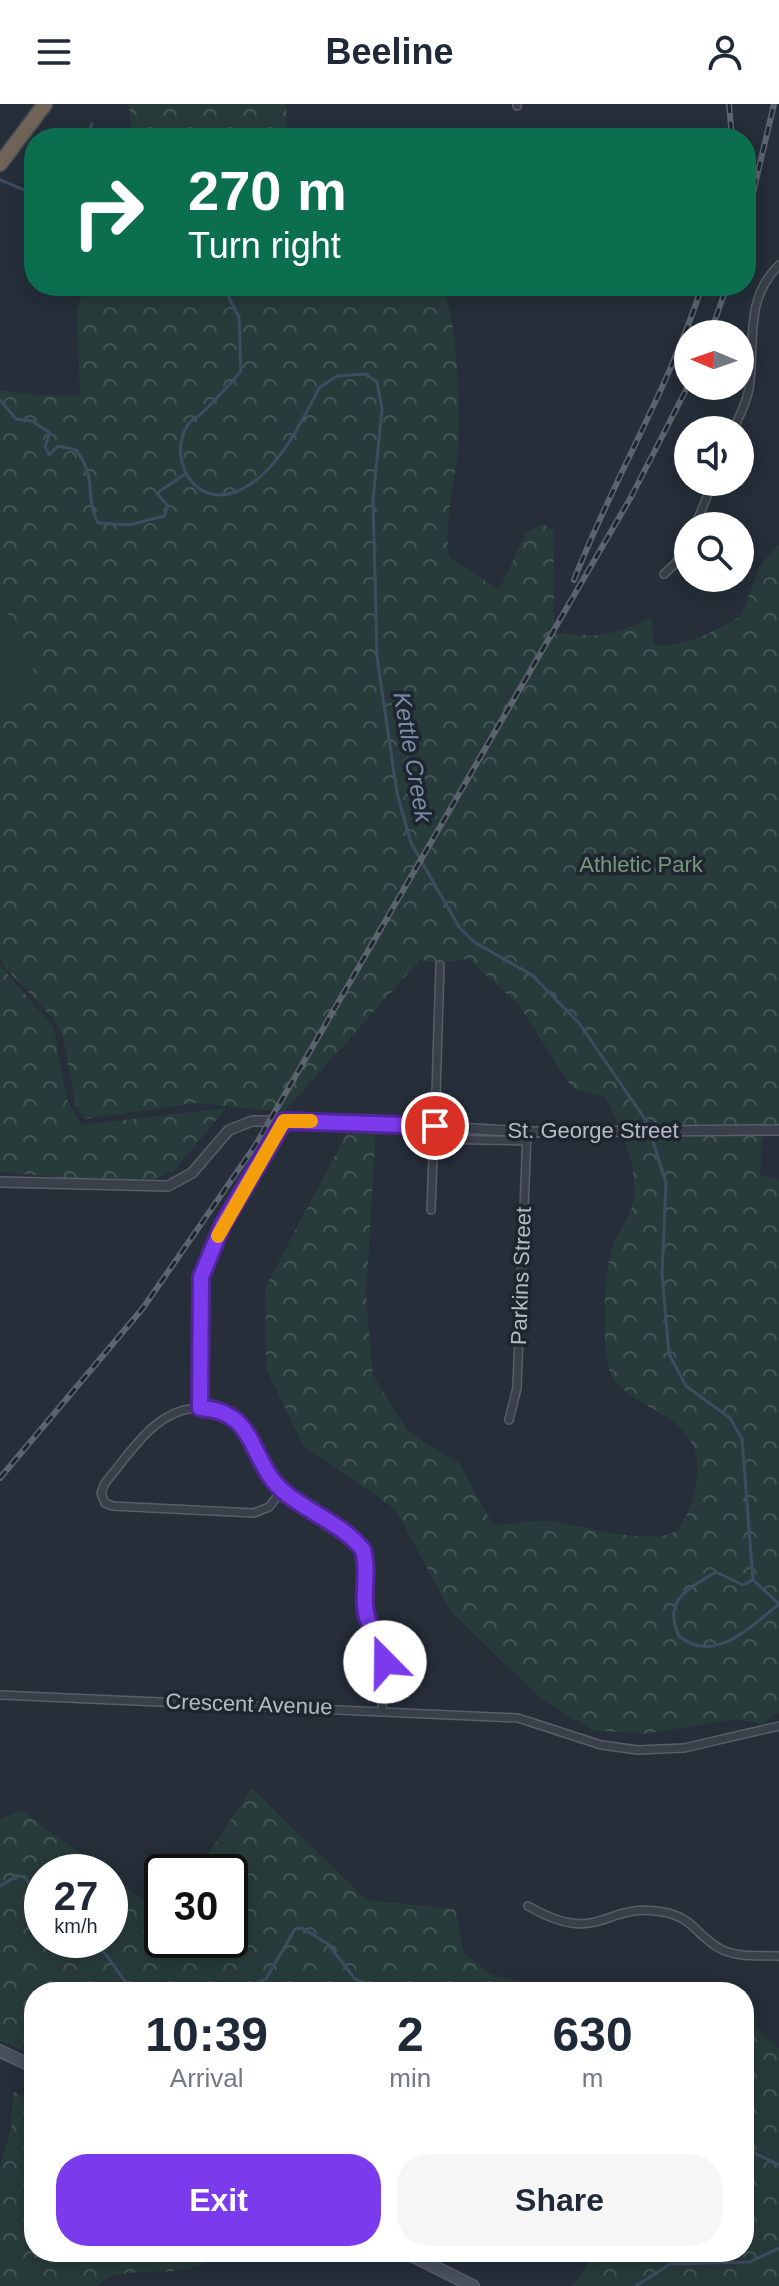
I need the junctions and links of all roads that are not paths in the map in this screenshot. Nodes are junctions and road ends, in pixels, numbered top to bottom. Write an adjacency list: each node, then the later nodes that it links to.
1 (45, 104): 2 (highway)
2 (28, 128)
3 (24, 133): 4 (highway)
4 (0, 164)
5 (779, 265): 6 (street)
6 (739, 416)
7 (674, 565): 8 (street)
8 (664, 574)
9 (440, 965): 11 (street)
10 (284, 1121): 11 (street, St. George Street); 14 (street, St. George Street); 16 (street)
11 (435, 1126): 13 (street, St. George Street)
12 (779, 1130): 13 (street, St. George Street)
13 (527, 1136): 15 (street); 17 (street, Parkins Street)
14 (0, 1182)
15 (431, 1210)
16 (200, 1408): 18 (street); 18 (street)
17 (509, 1420)
18 (282, 1490): 20 (street)
19 (0, 1695): 20 (street, Crescent Avenue)
20 (382, 1710): 21 (street, Crescent Avenue)
21 (779, 1726)
22 (528, 1906): 23 (street)
23 (779, 1956)
24 (0, 2051): 25 (main road)
25 (24, 2062)
26 (425, 2262): 27 (main road)
27 (473, 2286)

